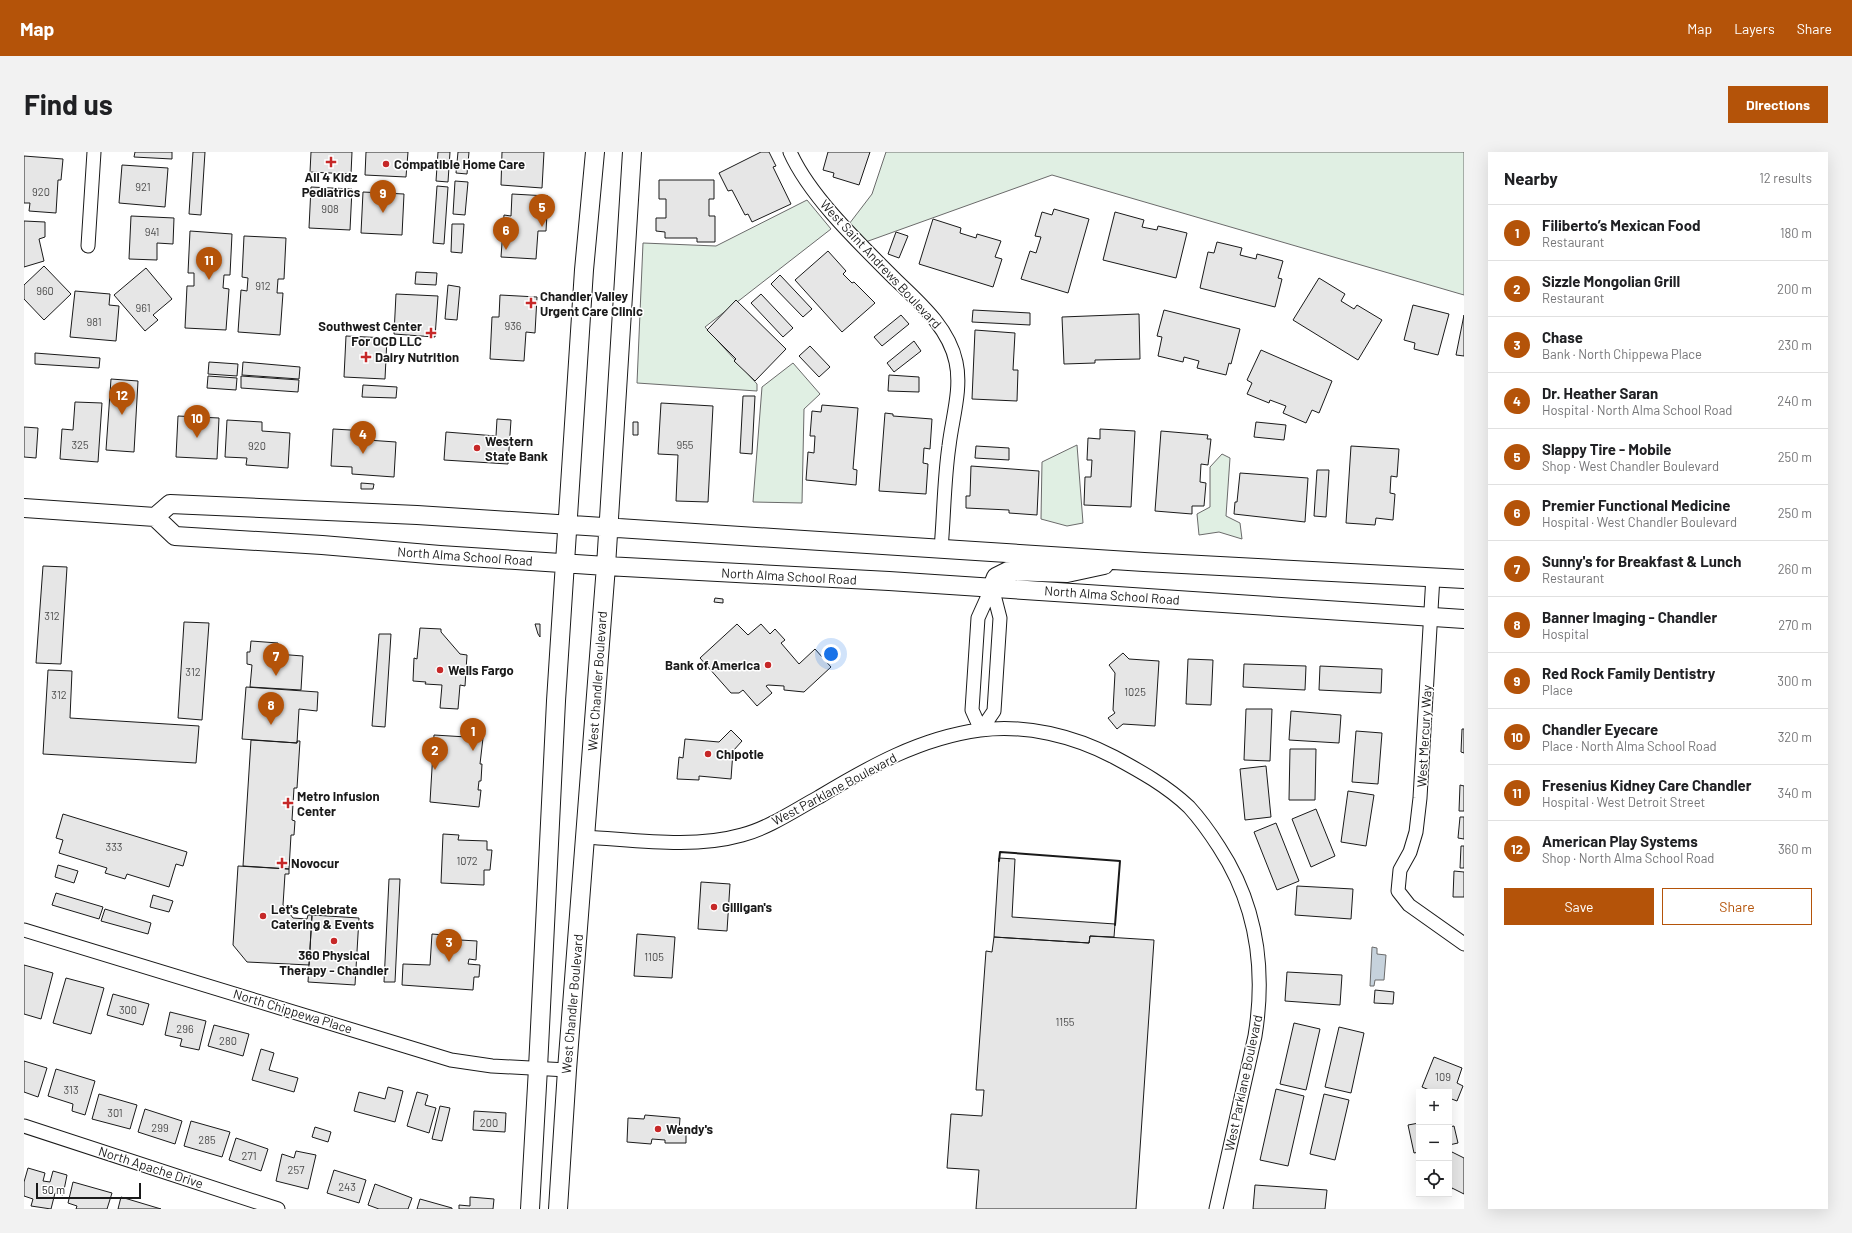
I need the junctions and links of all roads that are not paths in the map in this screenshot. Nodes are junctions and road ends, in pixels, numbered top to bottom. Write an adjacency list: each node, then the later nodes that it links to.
1 (94, 152): 5 (street)
2 (595, 152): 8 (main road)
3 (632, 152): 9 (main road, West Chandler Boulevard)
4 (790, 152): 10 (street, West Saint Andrews Boulevard)
5 (88, 246)
6 (24, 508): 7 (main road)
7 (155, 517): 8 (main road); 12 (main road, North Alma School Road)
8 (568, 526): 9 (main road); 12 (main road)
9 (608, 528): 10 (main road); 13 (main road, West Chandler Boulevard)
10 (941, 549): 11 (main road)
11 (1123, 560): 14 (main road); 16 (main road)
12 (566, 563): 13 (main road, North Alma School Road); 23 (main road)
13 (606, 566): 16 (main road, North Alma School Road); 20 (main road, West Chandler Boulevard)
14 (1432, 576): 15 (main road); 17 (street, West Mercury Way)
15 (1464, 578)
16 (992, 587): 17 (main road, North Alma School Road); 19 (street); 19 (street)
17 (1431, 617): 18 (main road, North Alma School Road); 22 (street, West Mercury Way)
18 (1464, 619)
19 (981, 730): 20 (street, West Parklane Boulevard); 29 (street, West Parklane Boulevard)
20 (585, 837): 24 (main road, West Chandler Boulevard)
21 (24, 930): 23 (street, North Chippewa Place)
22 (1464, 944)
23 (538, 1068): 24 (street, North Chippewa Place); 27 (main road)
24 (567, 1070): 28 (main road, West Chandler Boulevard)
25 (24, 1126): 26 (street, North Apache Drive)
26 (278, 1209)
27 (530, 1209)
28 (558, 1209)
29 (1216, 1209)

